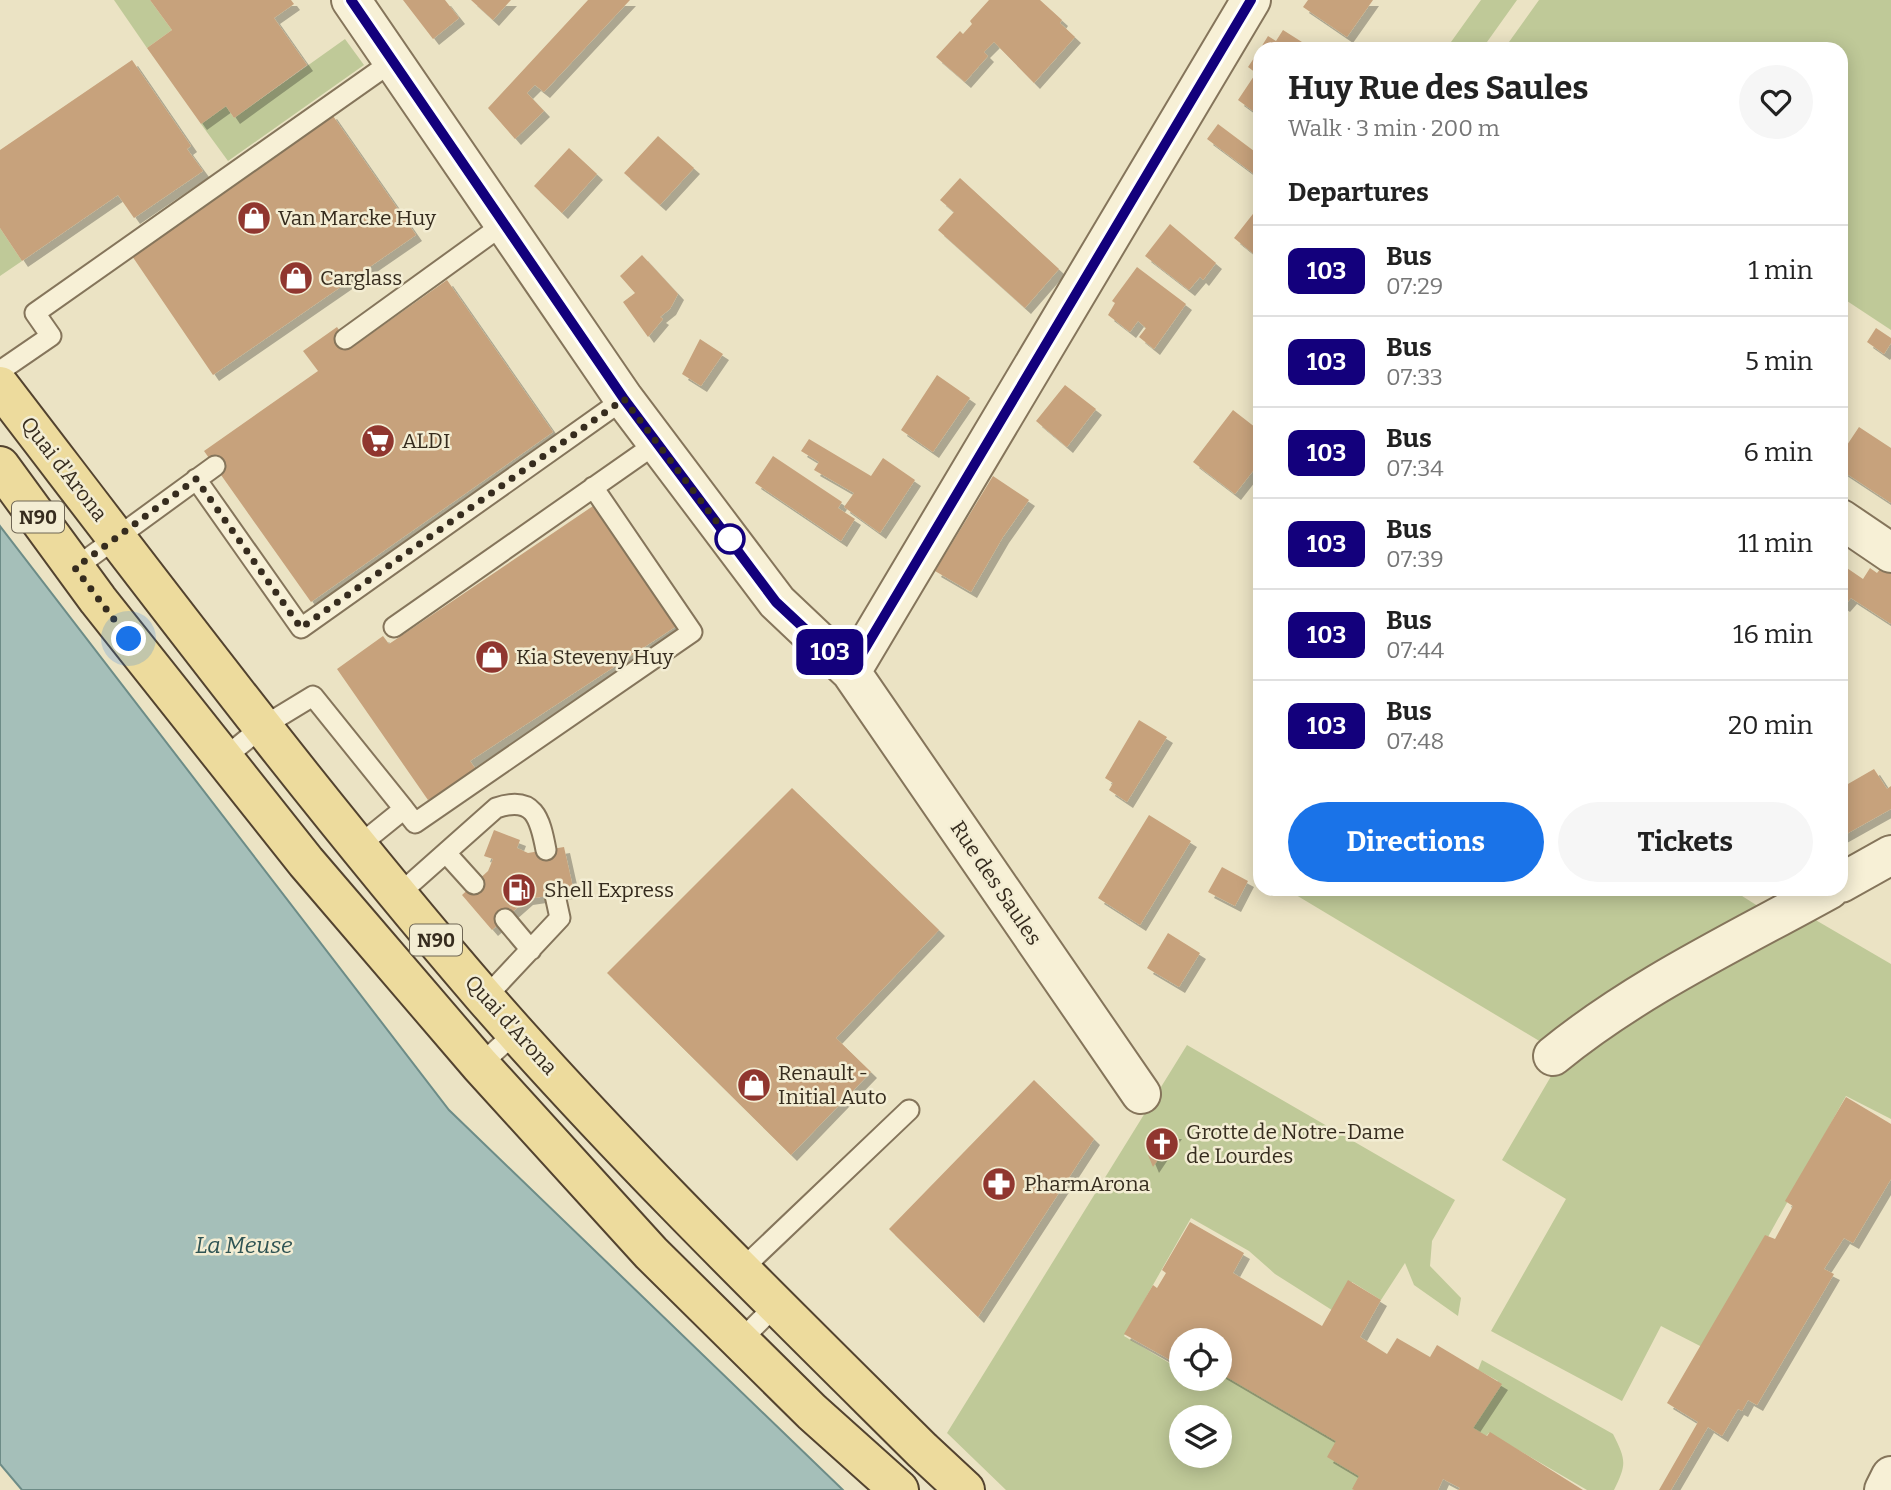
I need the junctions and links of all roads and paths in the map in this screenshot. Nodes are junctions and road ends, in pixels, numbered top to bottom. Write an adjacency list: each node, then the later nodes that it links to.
1 (351, 0): 3 (street, Rue des Saules)
2 (1251, 0): 19 (street)
3 (393, 61): 4 (street, Rue des Saules); 6 (lane)
4 (504, 224): 5 (lane); 8 (street, Rue des Saules)
5 (345, 339)
6 (0, 371)
7 (0, 386): 15 (main road, Quai d'Arona / N90)
8 (624, 399): 9 (street, Rue des Saules); 12 (lane)
9 (657, 443): 13 (lane); 19 (street, Rue des Saules)
10 (0, 466): 17 (main road, N90)
11 (215, 466): 12 (lane)
12 (196, 479): 15 (lane)
13 (593, 487): 18 (lane); 22 (lane)
14 (1848, 525): 16 (street)
15 (116, 537): 17 (lane); 20 (main road, Quai d'Arona / N90)
16 (1891, 554)
17 (75, 568): 21 (main road, N90)
18 (394, 627)
19 (851, 672): 38 (street, Rue des Saules)
20 (262, 727): 21 (lane); 22 (lane); 23 (main road, Quai d'Arona / N90)
21 (224, 758): 37 (main road, N90)
22 (404, 809): 23 (lane)
23 (357, 847): 29 (main road, Quai d'Arona / N90)
24 (546, 850): 25 (lane)
25 (446, 852): 28 (lane); 29 (lane)
26 (1891, 855): 27 (street)
27 (1848, 879)
28 (474, 884)
29 (398, 895): 34 (main road, Quai d'Arona / N90)
30 (555, 895): 33 (lane)
31 (1817, 896): 36 (street)
32 (505, 919): 33 (lane)
33 (531, 950): 34 (lane)
34 (485, 998): 35 (main road, Quai d'Arona / N90)
35 (516, 1032): 37 (lane); 40 (main road, Quai d'Arona / N90)
36 (1553, 1056)
37 (480, 1065): 42 (main road, N90)
38 (1141, 1094)
39 (909, 1110): 40 (lane)
40 (741, 1270): 41 (main road, Quai d'Arona / N90)
41 (776, 1305): 42 (lane); 45 (main road, Quai d'Arona / N90)
42 (740, 1341): 44 (main road, N90)
43 (1891, 1476): 46 (street)
44 (899, 1490)
45 (965, 1490)
46 (1884, 1490)

